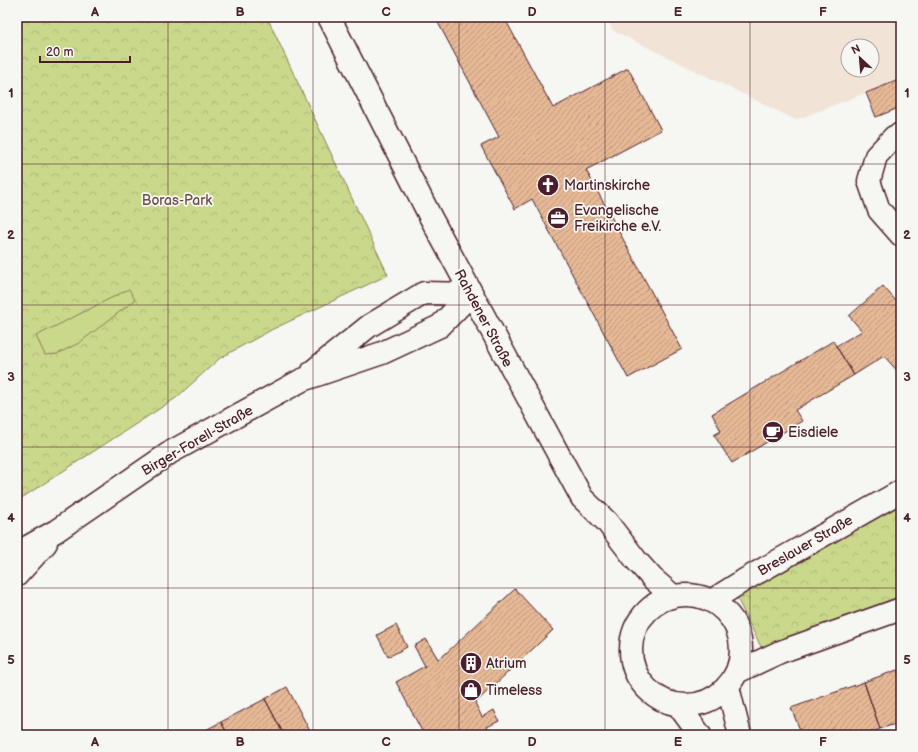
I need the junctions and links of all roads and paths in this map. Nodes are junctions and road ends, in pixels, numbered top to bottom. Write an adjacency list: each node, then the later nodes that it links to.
1 (329, 17): 4 (street, Rahdener Straße)
2 (901, 134): 3 (street)
3 (901, 235)
4 (471, 294): 5 (street, Birger-Forell-Straße); 5 (street, Birger-Forell-Straße); 10 (street, Rahdener Straße)
5 (302, 380): 7 (street, Birger-Forell-Straße)
6 (901, 491): 11 (street, Breslauer Straße)
7 (56, 531): 8 (street, Birger-Forell-Straße); 9 (street, Birger-Forell-Straße)
8 (17, 553)
9 (17, 575)
10 (674, 596): 11 (street); 14 (street)
11 (711, 601): 13 (street)
12 (901, 609): 13 (street)
13 (732, 680): 14 (street); 16 (street)
14 (678, 705): 15 (street)
15 (700, 735)
16 (740, 735)

